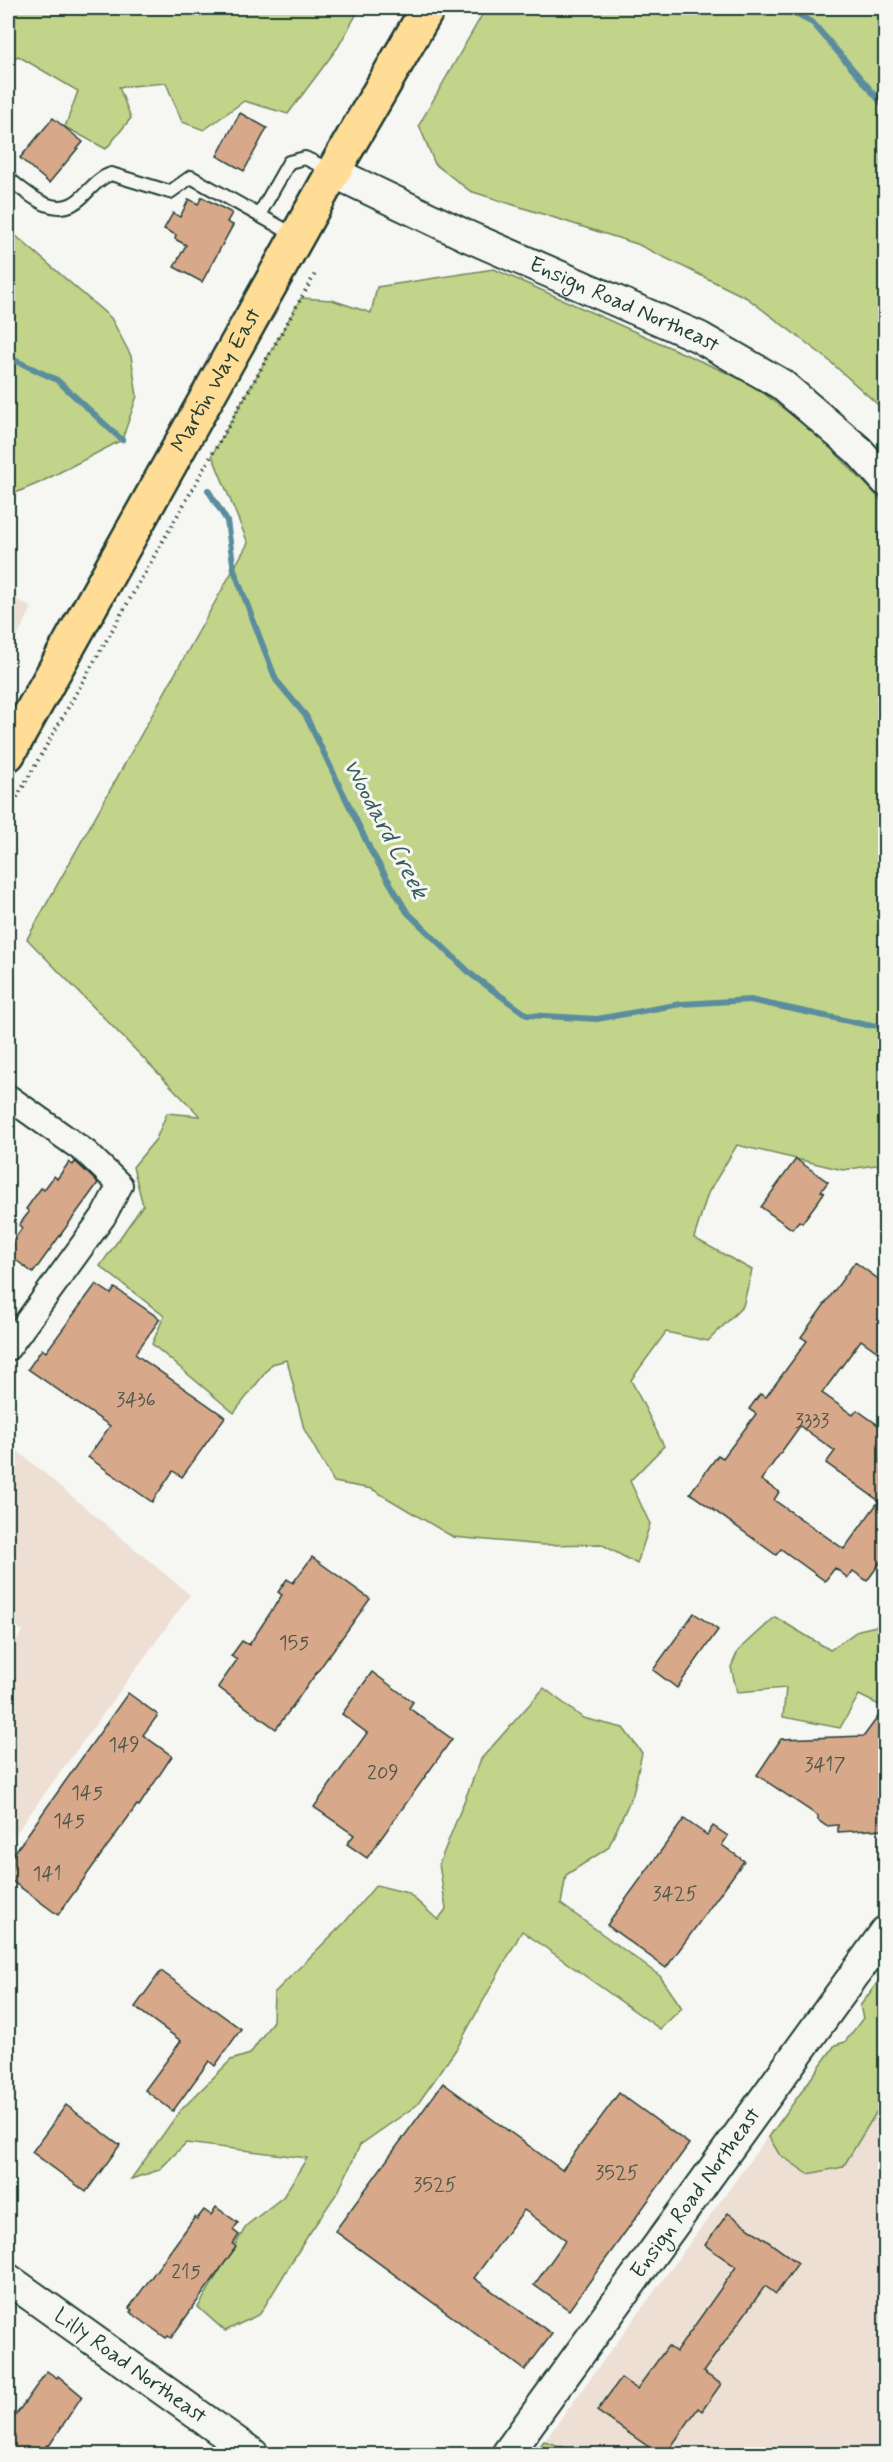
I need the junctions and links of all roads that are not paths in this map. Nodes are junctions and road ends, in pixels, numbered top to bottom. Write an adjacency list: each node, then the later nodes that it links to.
1 (428, 8): 2 (main road, Martin Way East)
2 (333, 172): 4 (lane); 5 (main road, Martin Way East); 6 (street, Ensign Road Northeast)
3 (8, 178): 4 (lane)
4 (259, 215): 5 (lane)
5 (297, 236): 7 (main road, Martin Way East)
6 (885, 481)
7 (8, 754)
8 (8, 1097): 9 (street)
9 (8, 1348)
10 (885, 1931): 13 (street, Ensign Road Northeast)
11 (8, 2279): 12 (street, Lilly Road Northeast)
12 (253, 2454)
13 (507, 2454)

